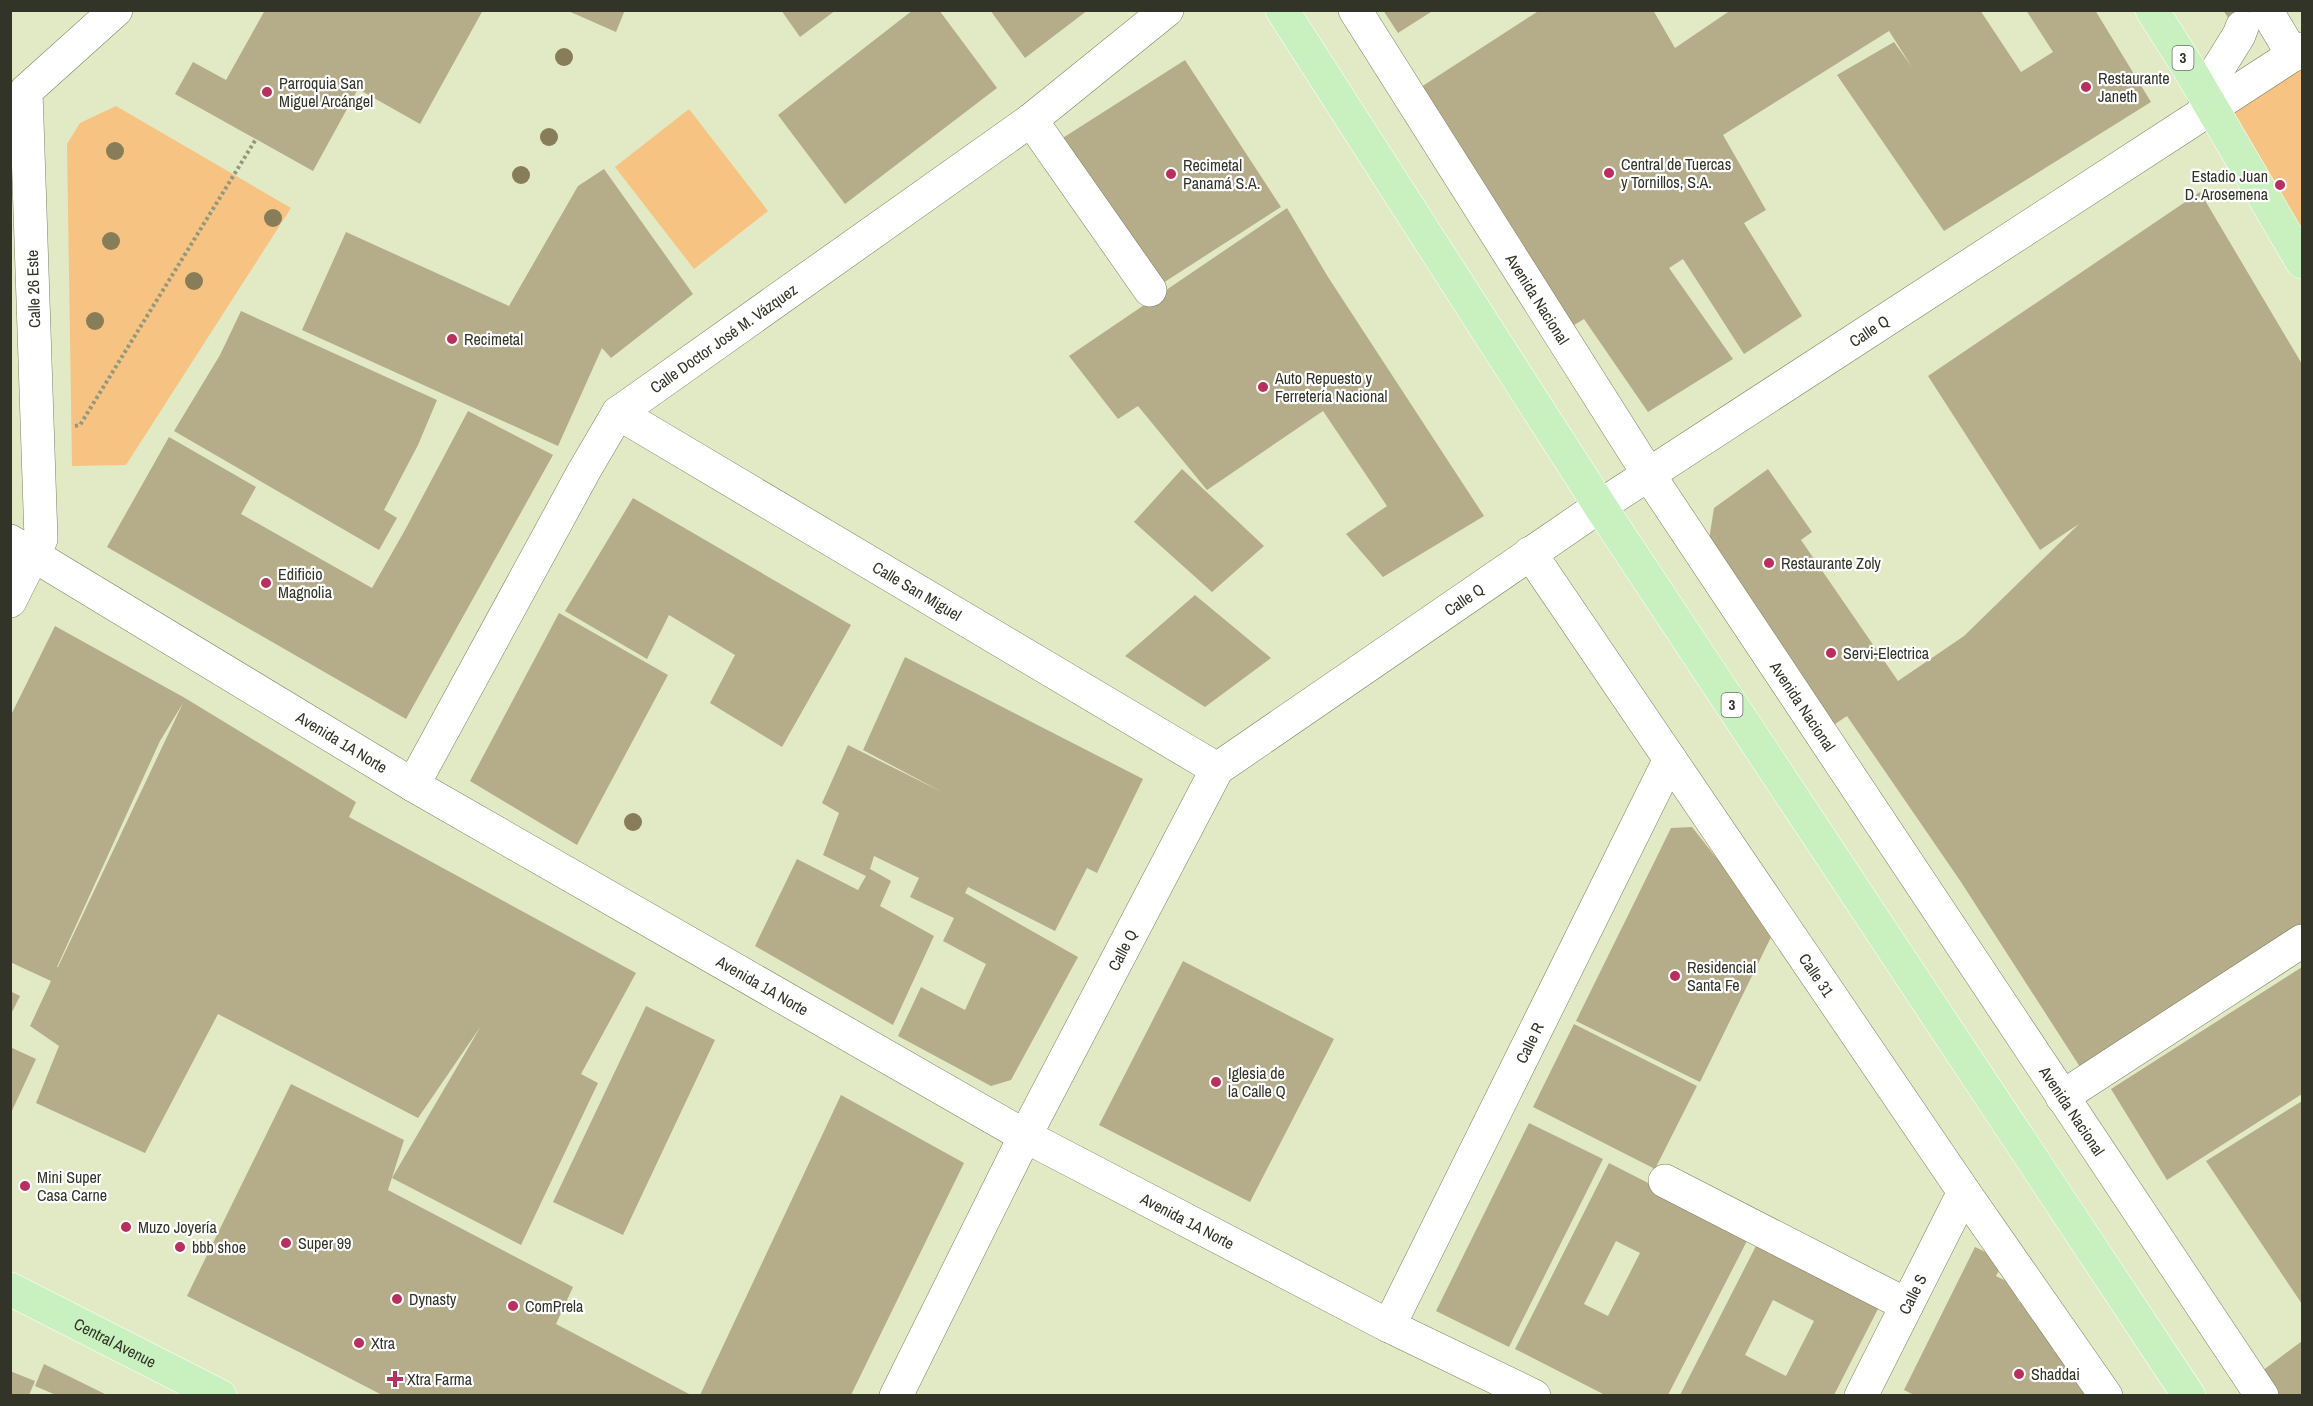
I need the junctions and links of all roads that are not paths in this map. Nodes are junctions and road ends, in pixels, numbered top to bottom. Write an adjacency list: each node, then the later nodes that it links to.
1 (116, 10): 8 (street, Calle 26 Este)
2 (1167, 10): 10 (street, Calle Doctor José M. Vázquez)
3 (1282, 10): 15 (main road, 3)
4 (1355, 10): 14 (street, Avenida Nacional)
5 (2152, 10): 9 (main road, 3)
6 (2254, 19): 7 (street); 9 (street)
7 (2298, 52): 9 (street, Calle Q)
8 (18, 87): 16 (street, Calle 26 Este)
9 (2208, 100): 11 (main road, 3); 14 (street, Calle Q)
10 (1031, 120): 12 (street); 13 (street, Calle Doctor José M. Vázquez)
11 (2302, 262)
12 (1150, 290)
13 (618, 413): 20 (street, Calle San Miguel); 21 (street, Calle Doctor José M. Vázquez)
14 (1649, 475): 15 (street, Calle Q); 23 (street, Avenida Nacional)
15 (1600, 506): 17 (street, Calle Q); 35 (main road, 3)
16 (22, 548): 18 (street, Calle 26 Este); 21 (street, Avenida 1A Norte)
17 (1530, 553): 19 (street, Calle 31); 20 (street, Calle Q)
18 (10, 601)
19 (1670, 759): 26 (street, Calle 31); 29 (street, Calle R)
20 (1217, 769): 24 (street, Calle Q)
21 (413, 785): 24 (street, Avenida 1A Norte)
22 (2302, 941): 23 (street)
23 (2062, 1097): 36 (street, Avenida Nacional)
24 (1025, 1136): 29 (street, Avenida 1A Norte); 31 (street, Calle Q)
25 (1665, 1181): 28 (street)
26 (1964, 1192): 28 (street, Calle S); 34 (street, Calle 31)
27 (10, 1290): 30 (main road, Central Avenue)
28 (1907, 1305): 33 (street, Calle S)
29 (1389, 1326): 32 (street, Avenida 1A Norte)
30 (220, 1395)
31 (896, 1395)
32 (1534, 1395)
33 (1862, 1395)
34 (2106, 1395)
35 (2189, 1395)
36 (2262, 1395)

